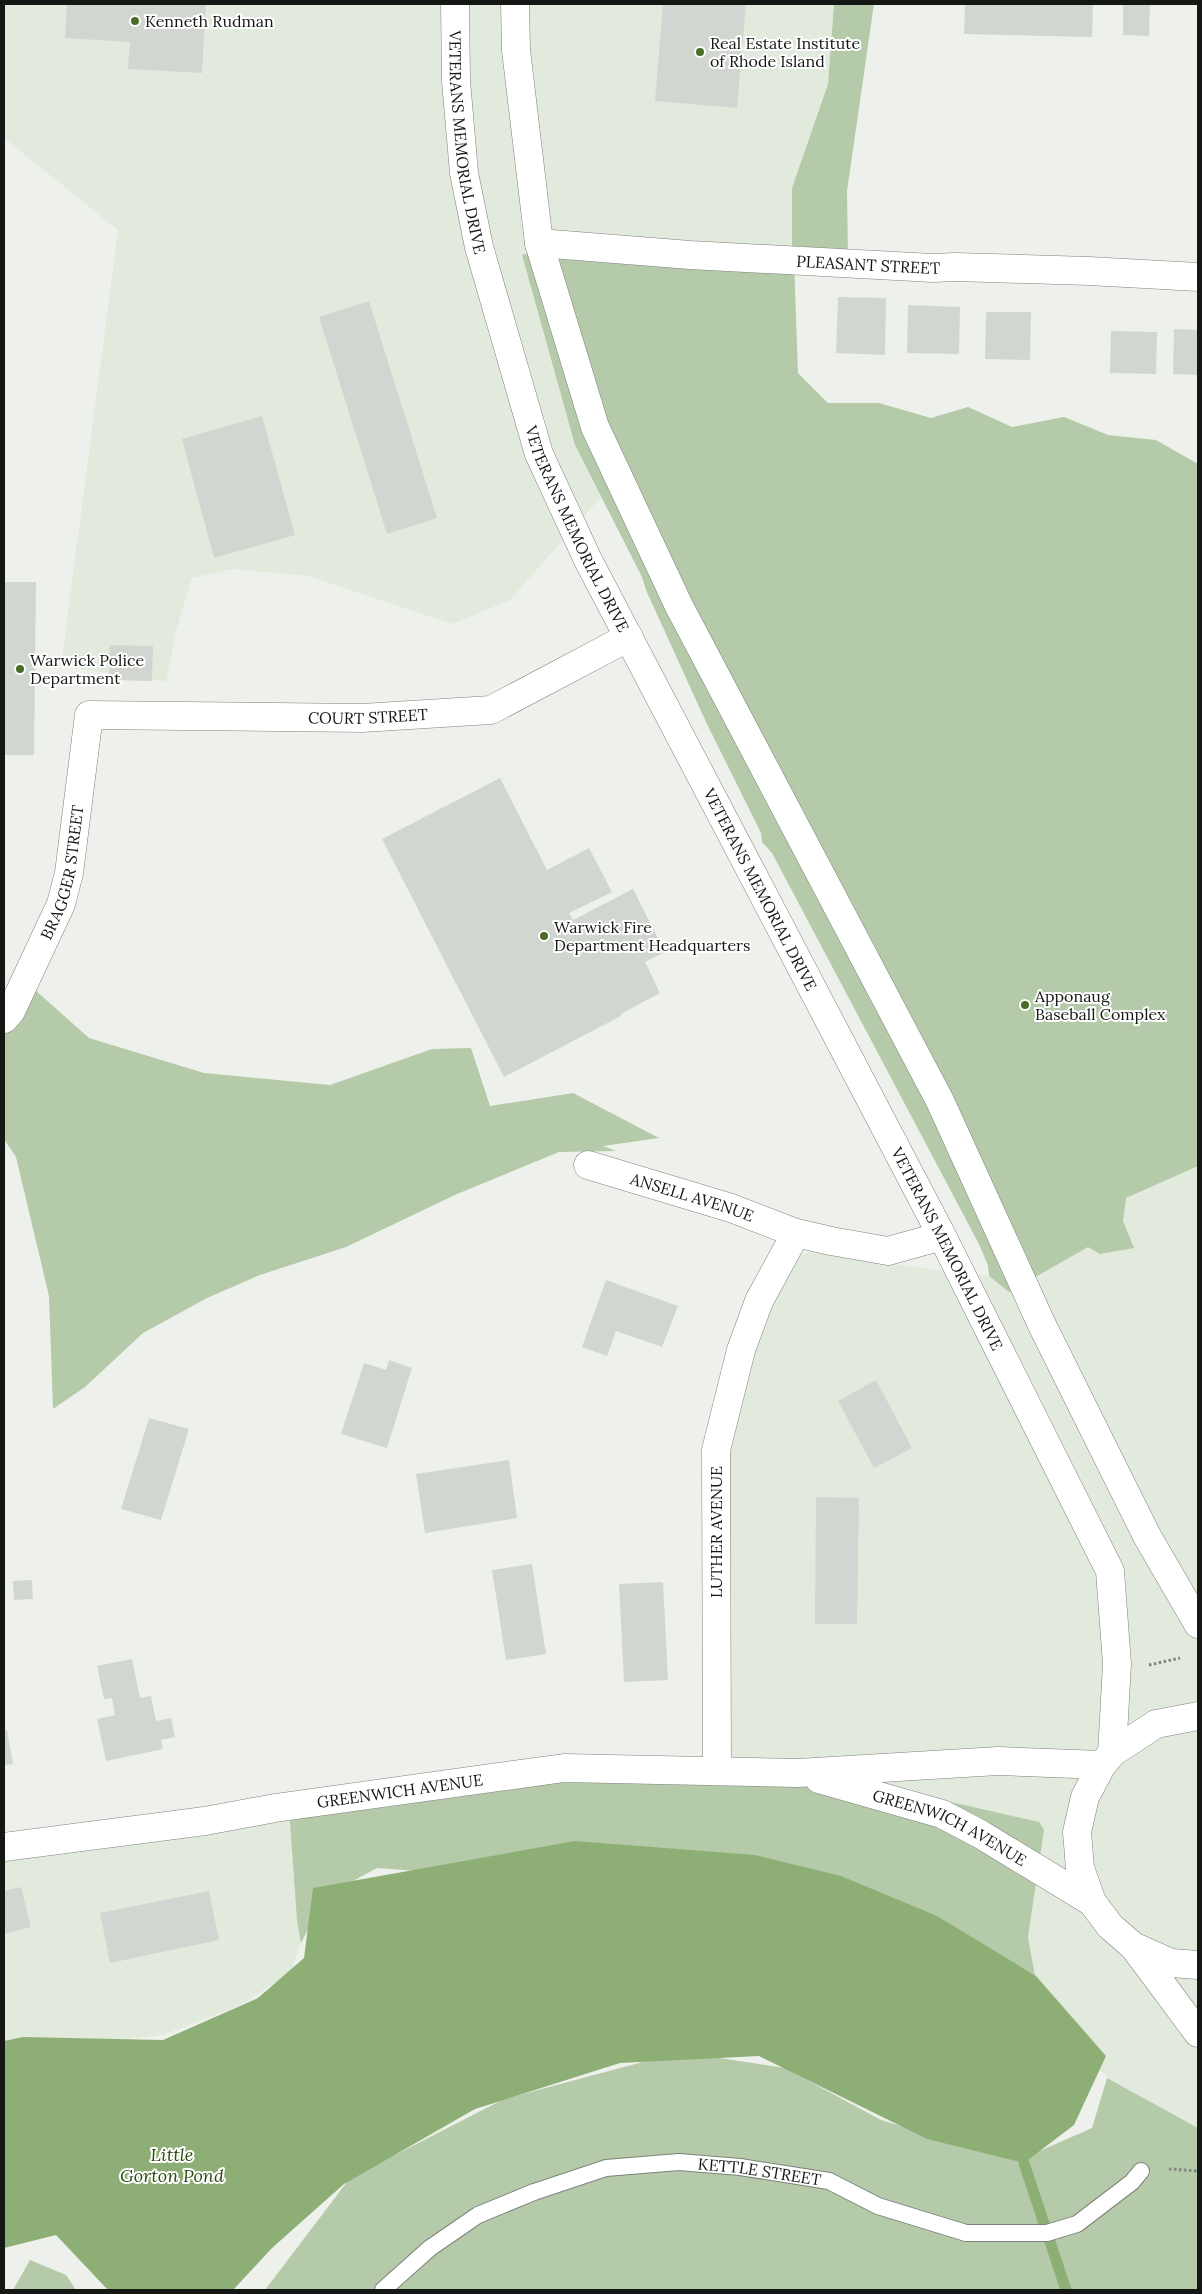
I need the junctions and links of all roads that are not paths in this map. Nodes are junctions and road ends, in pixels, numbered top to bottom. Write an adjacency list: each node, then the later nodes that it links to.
1 (455, 4): 5 (main road, VETERANS MEMORIAL DRIVE)
2 (515, 4): 3 (main road)
3 (539, 243): 4 (main road, PLEASANT STREET); 11 (main road)
4 (1198, 277)
5 (629, 637): 6 (main road, COURT STREET); 10 (main road, VETERANS MEMORIAL DRIVE)
6 (88, 715): 7 (main road, BRAGGER STREET)
7 (4, 1019)
8 (588, 1165): 9 (main road, ANSELL AVENUE)
9 (796, 1232): 10 (main road, ANSELL AVENUE); 15 (main road, LUTHER AVENUE)
10 (942, 1236): 14 (main road, VETERANS MEMORIAL DRIVE)
11 (1191, 1595): 12 (main road)
12 (1198, 1624)
13 (1198, 1716): 14 (main road)
14 (1107, 1759): 16 (main road, GREENWICH AVENUE); 18 (main road)
15 (717, 1770): 16 (main road, GREENWICH AVENUE); 17 (main road, GREENWICH AVENUE)
16 (798, 1773): 18 (main road, GREENWICH AVENUE)
17 (4, 1847)
18 (1092, 1902): 19 (main road)
19 (1133, 1946): 20 (main road); 21 (main road)
20 (1198, 1965)
21 (1198, 2033)
22 (1141, 2171): 23 (lane, KETTLE STREET)
23 (383, 2290)

